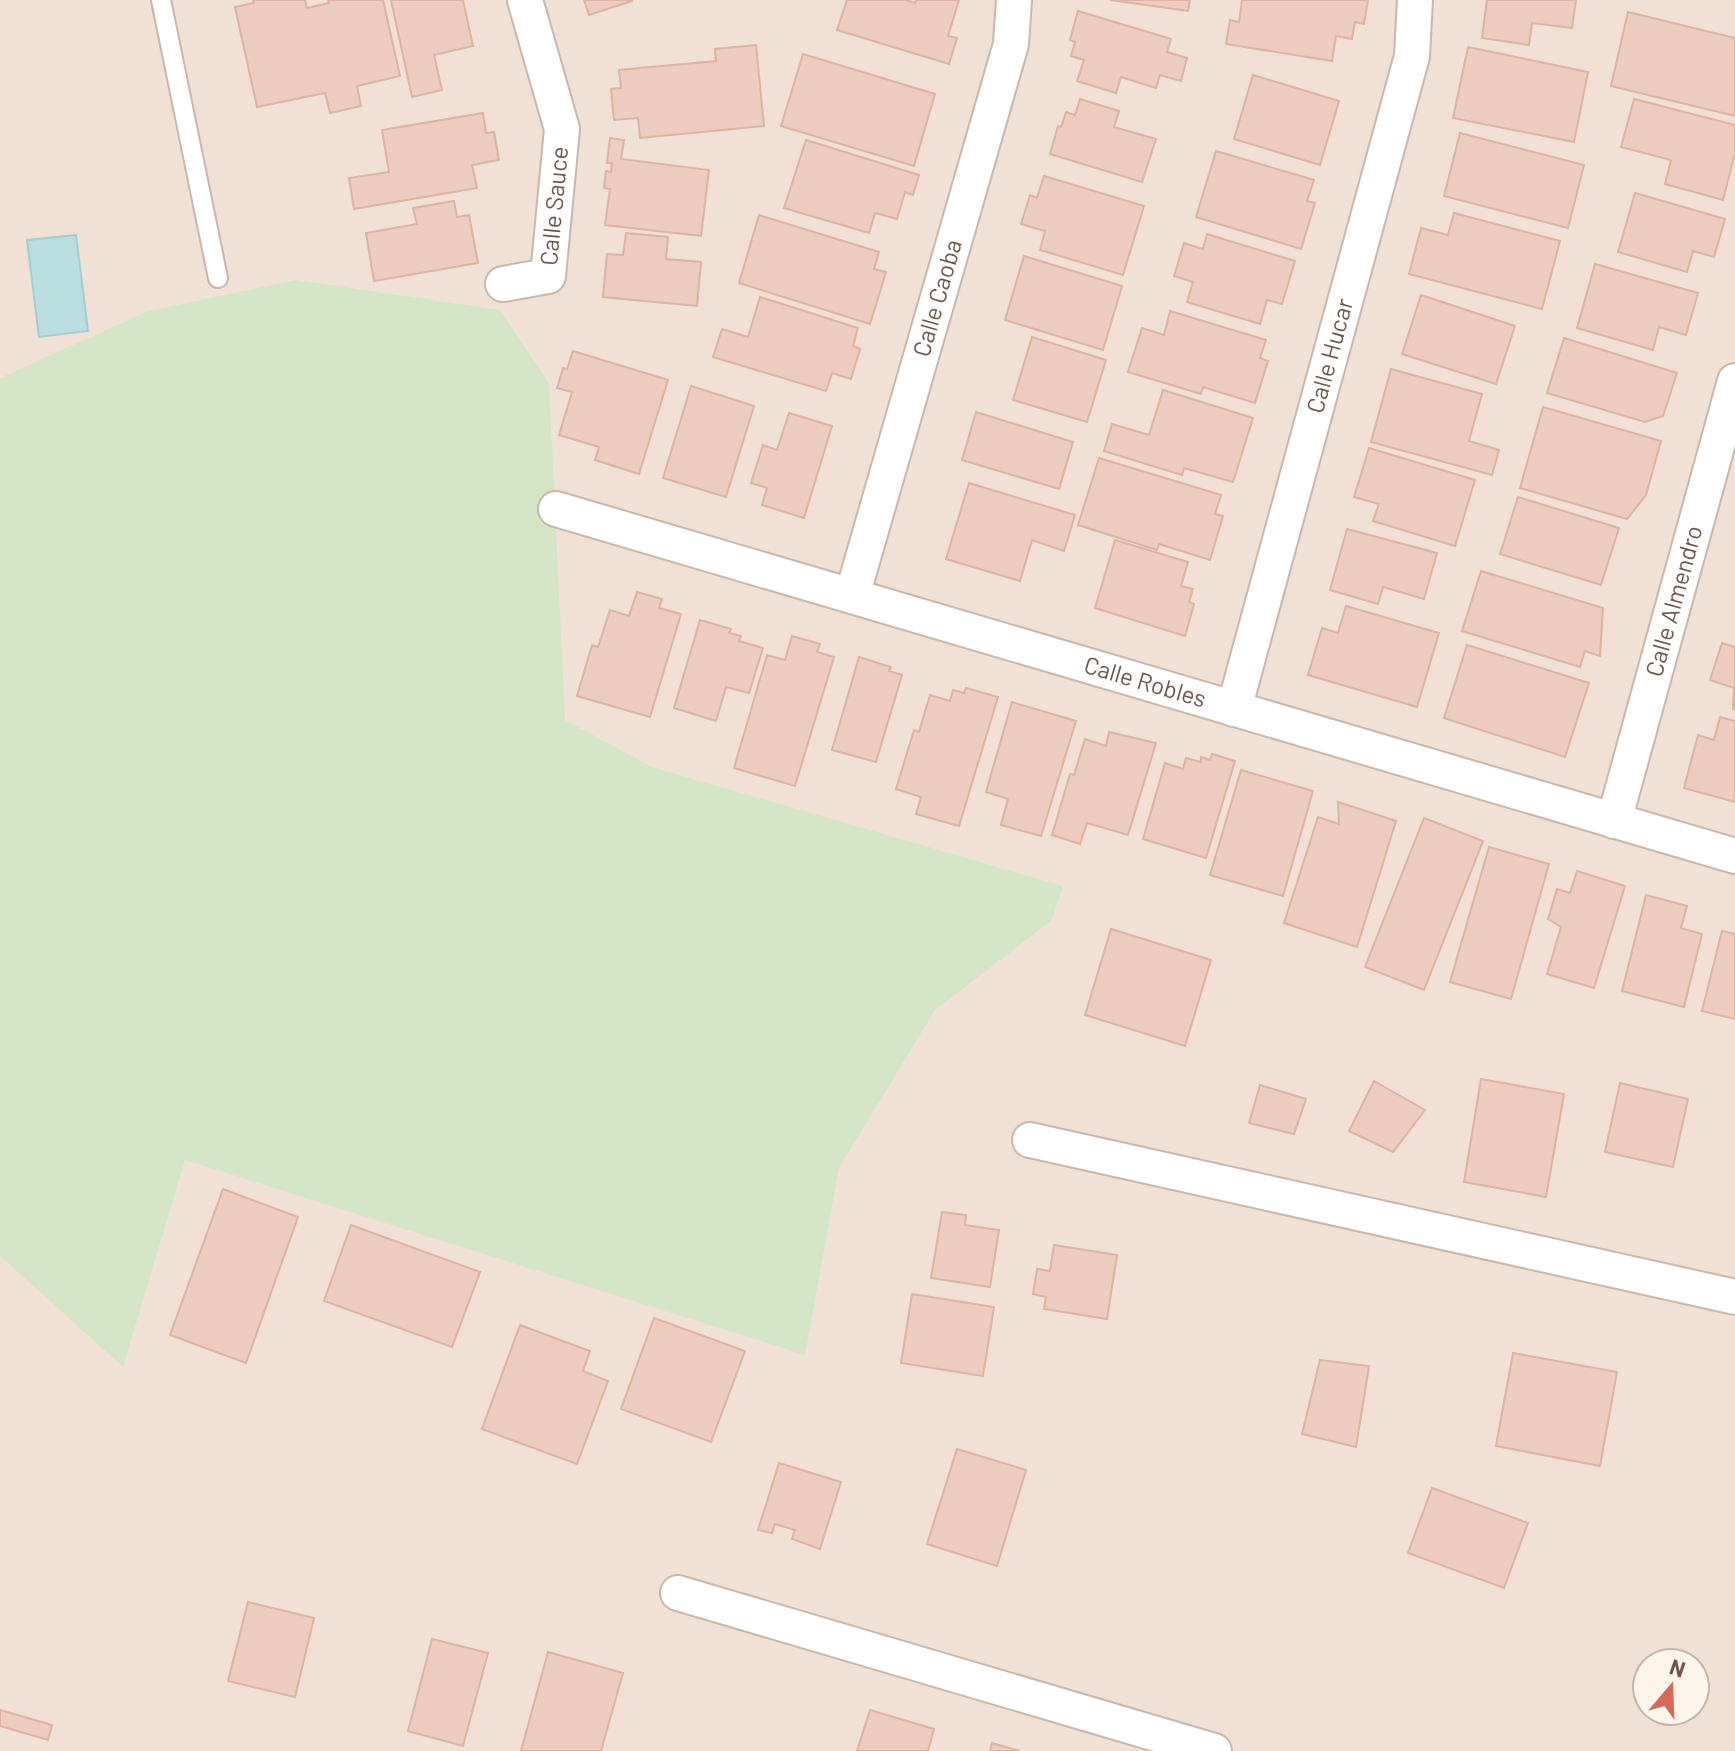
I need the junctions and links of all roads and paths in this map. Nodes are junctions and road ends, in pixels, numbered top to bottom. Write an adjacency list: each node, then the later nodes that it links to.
1 (161, 0): 5 (lane)
2 (525, 0): 6 (street, Calle Sauce)
3 (1014, 0): 9 (street, Calle Caoba)
4 (1415, 0): 10 (street, Calle Hucar)
5 (218, 278)
6 (503, 284)
7 (1735, 381): 11 (street, Calle Almendro)
8 (556, 509): 9 (street, Calle Robles)
9 (852, 596): 10 (street, Calle Robles)
10 (1234, 709): 11 (street, Calle Robles)
11 (1614, 821): 12 (street, Calle Robles)
12 (1735, 856)
13 (1030, 1140): 14 (street)
14 (1735, 1297)
15 (678, 1593): 16 (street)
16 (1214, 1751)

